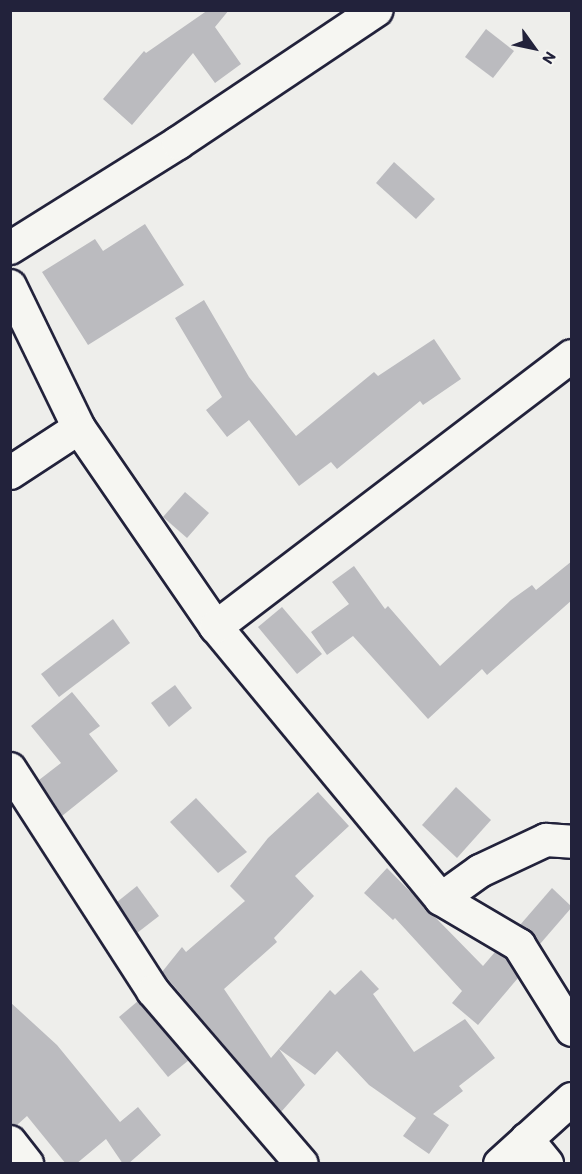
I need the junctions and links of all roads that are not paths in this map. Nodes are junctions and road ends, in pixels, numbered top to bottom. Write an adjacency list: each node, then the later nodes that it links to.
1 (377, 10): 2 (street)
2 (10, 248)
3 (10, 286): 5 (street)
4 (572, 356): 7 (street)
5 (79, 428): 6 (street); 7 (street)
6 (10, 473)
7 (216, 627): 10 (street)
8 (10, 770): 16 (street)
9 (572, 842): 10 (street)
10 (441, 898): 11 (street)
11 (572, 1030)
12 (572, 1099): 13 (street)
13 (527, 1139): 17 (street); 18 (street)
14 (10, 1142): 15 (street)
15 (27, 1164)
16 (302, 1164)
17 (500, 1164)
18 (547, 1164)

